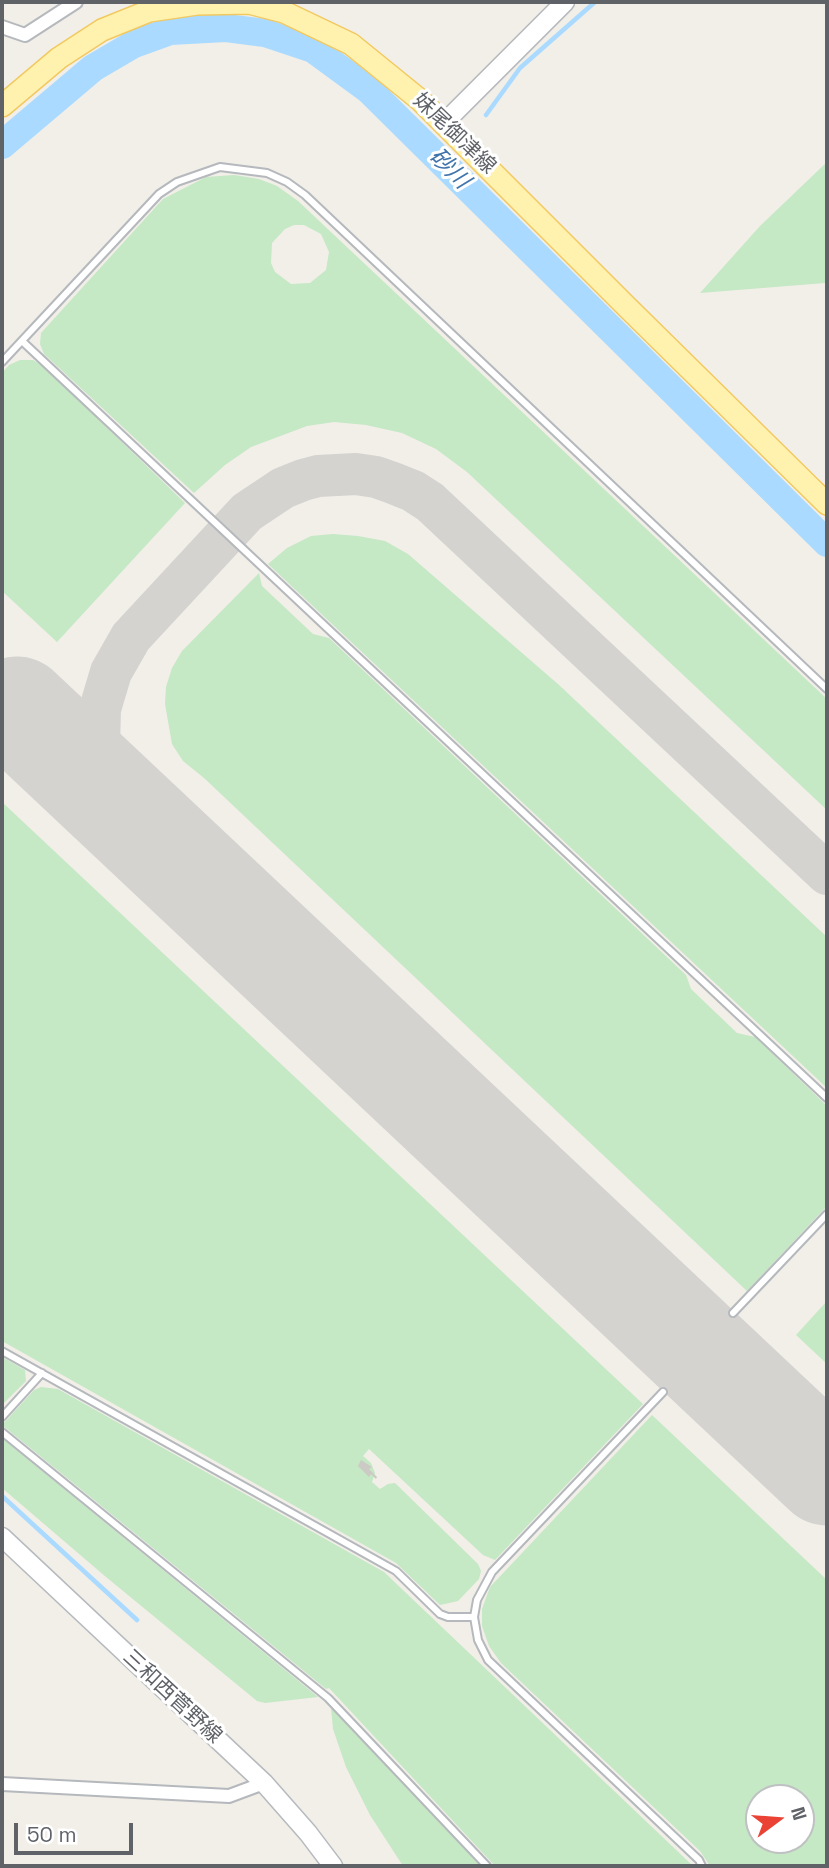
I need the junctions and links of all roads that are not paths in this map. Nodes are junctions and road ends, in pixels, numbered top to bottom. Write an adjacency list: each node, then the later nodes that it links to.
1 (76, 2): 3 (street)
2 (565, 2): 5 (main road)
3 (2, 27)
4 (2, 106): 5 (main road, 妹尾御津線)
5 (444, 123): 8 (main road, 妹尾御津線)
6 (22, 341): 7 (lane); 9 (lane); 10 (lane)
7 (2, 362)
8 (827, 504)
9 (827, 689)
10 (827, 1098)
11 (827, 1214): 12 (lane)
12 (733, 1313)
13 (2, 1351): 14 (lane)
14 (42, 1373): 16 (lane); 19 (lane)
15 (663, 1392): 19 (lane)
16 (2, 1417)
17 (2, 1432): 23 (lane)
18 (2, 1537): 20 (main road, 三和西菅野線)
19 (474, 1617): 24 (lane)
20 (264, 1783): 21 (street); 22 (main road, 三和西菅野線)
21 (2, 1784)
22 (333, 1866)
23 (487, 1866)
24 (702, 1866)

